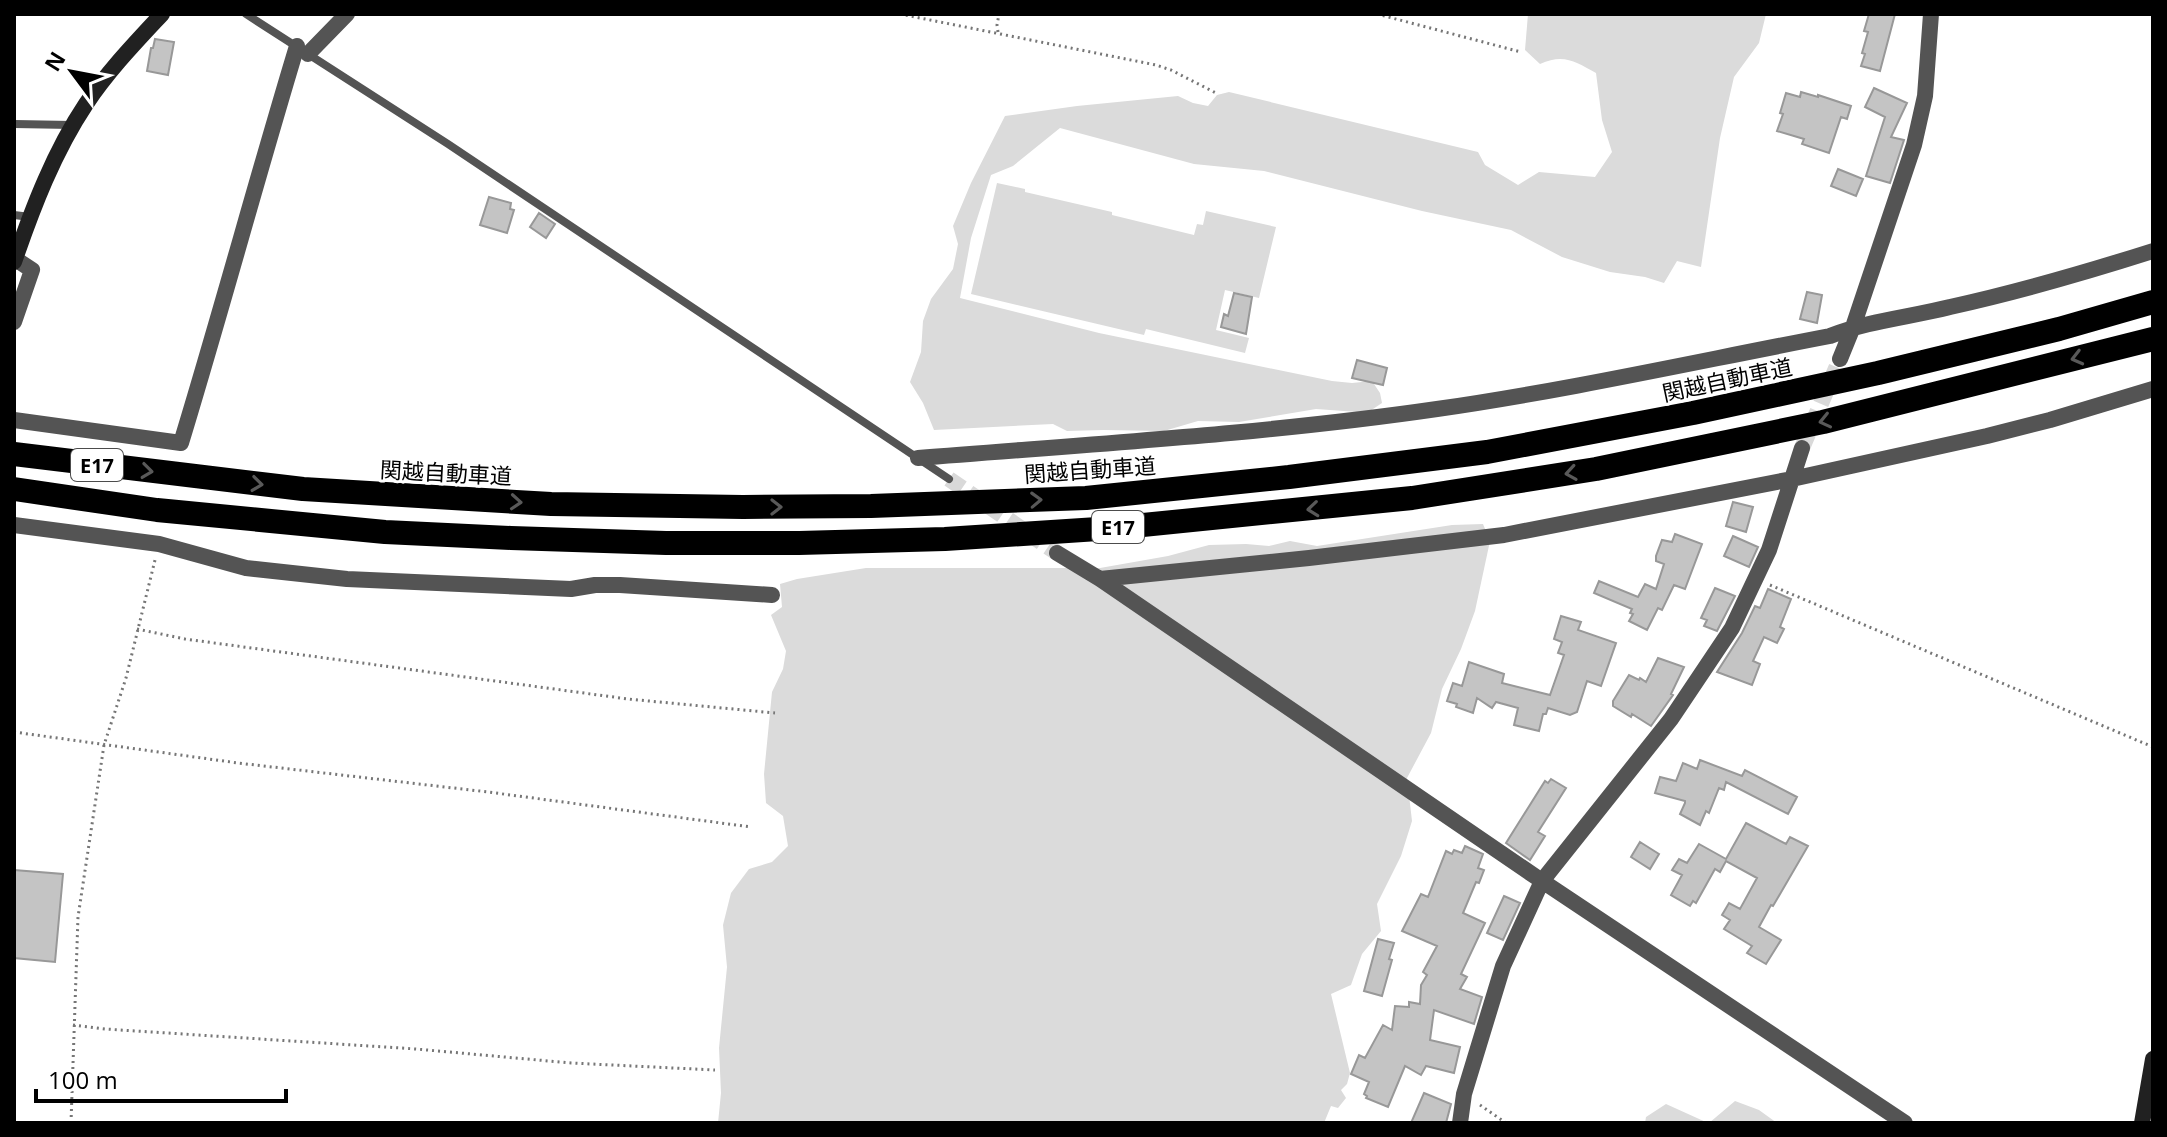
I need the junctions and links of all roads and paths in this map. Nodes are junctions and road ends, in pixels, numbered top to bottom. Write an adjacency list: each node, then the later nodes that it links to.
1 (162, 14): 13 (street)
2 (246, 14): 9 (lane)
3 (347, 14): 9 (street)
4 (900, 14): 8 (path)
5 (999, 14): 8 (path)
6 (1377, 14): 10 (path)
7 (1931, 14): 19 (street)
8 (998, 32): 11 (path)
9 (303, 50): 23 (street); 26 (lane)
10 (1521, 52)
11 (1216, 93)
12 (14, 124): 13 (lane)
13 (73, 125): 14 (street)
14 (22, 216): 16 (street)
15 (2153, 251): 19 (street)
16 (14, 259): 18 (street)
17 (2153, 302): 25 (highway, 関越自動車道 / E17, one-way to 17)
18 (14, 322)
19 (1853, 327): 21 (street); 26 (street)
20 (2153, 339): 29 (highway, E17, one-way to 29)
21 (1840, 359)
22 (2153, 389): 28 (street)
23 (14, 420)
24 (1802, 448): 28 (street)
25 (14, 454)
26 (918, 458): 27 (lane)
27 (949, 479)
28 (1792, 479): 33 (street); 34 (street)
29 (14, 489)
30 (14, 525): 31 (street)
31 (159, 544): 35 (street); 36 (path)
32 (1057, 553): 33 (street)
33 (1100, 579): 42 (street)
34 (1756, 579): 40 (path); 42 (street)
35 (772, 595)
36 (137, 629): 37 (path); 39 (path)
37 (775, 713)
38 (14, 732): 39 (path)
39 (104, 745): 41 (path); 43 (path)
40 (2153, 747)
41 (751, 827)
42 (1542, 881): 46 (street); 50 (street)
43 (73, 1025): 45 (path); 47 (path)
44 (2153, 1059): 51 (street)
45 (715, 1070)
46 (1464, 1094): 48 (street); 49 (path)
47 (71, 1123)
48 (1460, 1123)
49 (1506, 1123)
50 (1905, 1123)
51 (2142, 1123)

